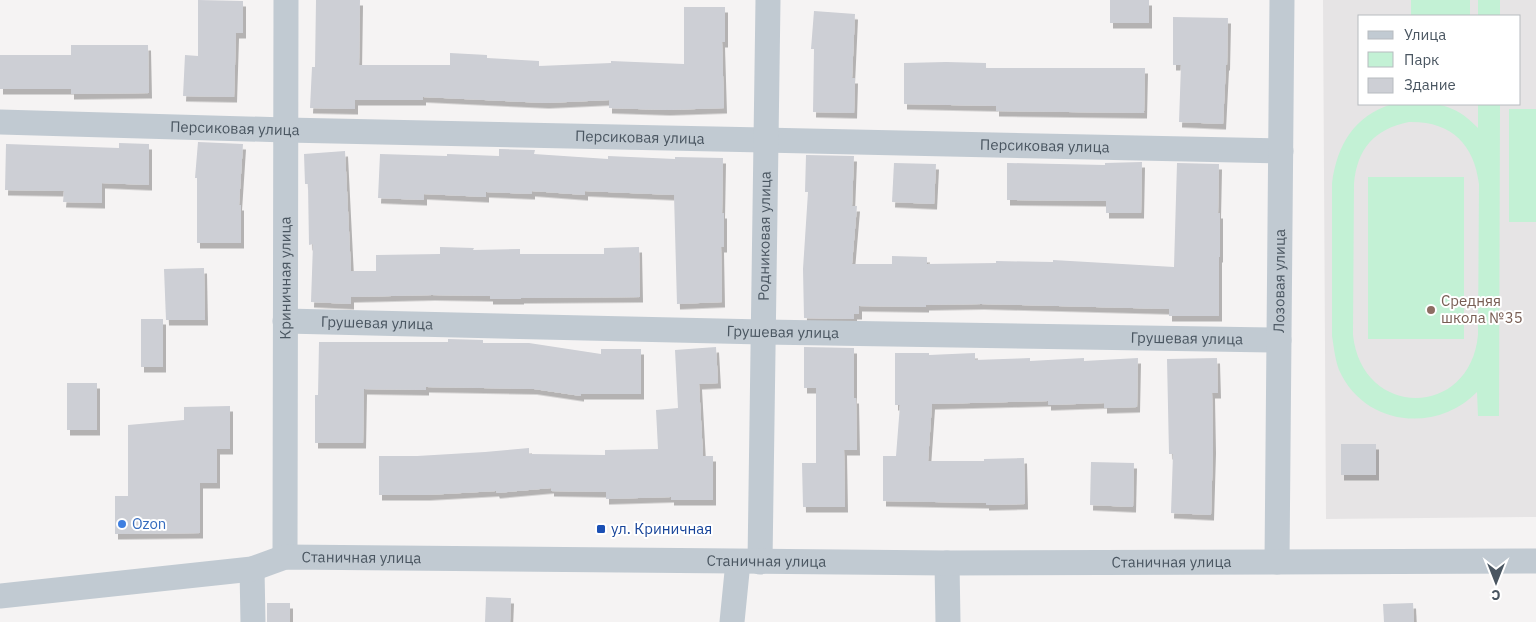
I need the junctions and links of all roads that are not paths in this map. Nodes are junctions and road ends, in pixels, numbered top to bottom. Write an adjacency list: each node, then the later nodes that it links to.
1 (286, 0): 5 (street, Криничная улица)
2 (768, 0): 6 (street, Родниковая улица)
3 (1282, 0): 7 (street, Лозовая улица)
4 (0, 122): 5 (street, Персиковая улица)
5 (286, 130): 6 (street, Персиковая улица); 8 (street, Криничная улица)
6 (766, 140): 7 (street, Персиковая улица); 9 (street, Родниковая улица)
7 (1281, 151): 10 (street, Лозовая улица)
8 (285, 321): 9 (street, Грушевая улица); 11 (street, Криничная улица)
9 (763, 332): 10 (street, Грушевая улица); 13 (street, Родниковая улица)
10 (1279, 340): 14 (street, Лозовая улица)
11 (285, 557): 13 (street, Станичная улица); 16 (street, Станичная улица)
12 (1536, 561): 14 (street, Станичная улица)
13 (749, 562): 15 (street, Станичная улица); 19 (street, Родниковая улица)
14 (1277, 562): 15 (street, Станичная улица)
15 (947, 563): 20 (street)
16 (252, 569): 17 (street, Станичная улица); 18 (street)
17 (0, 596)
18 (253, 622)
19 (732, 622)
20 (948, 622)

